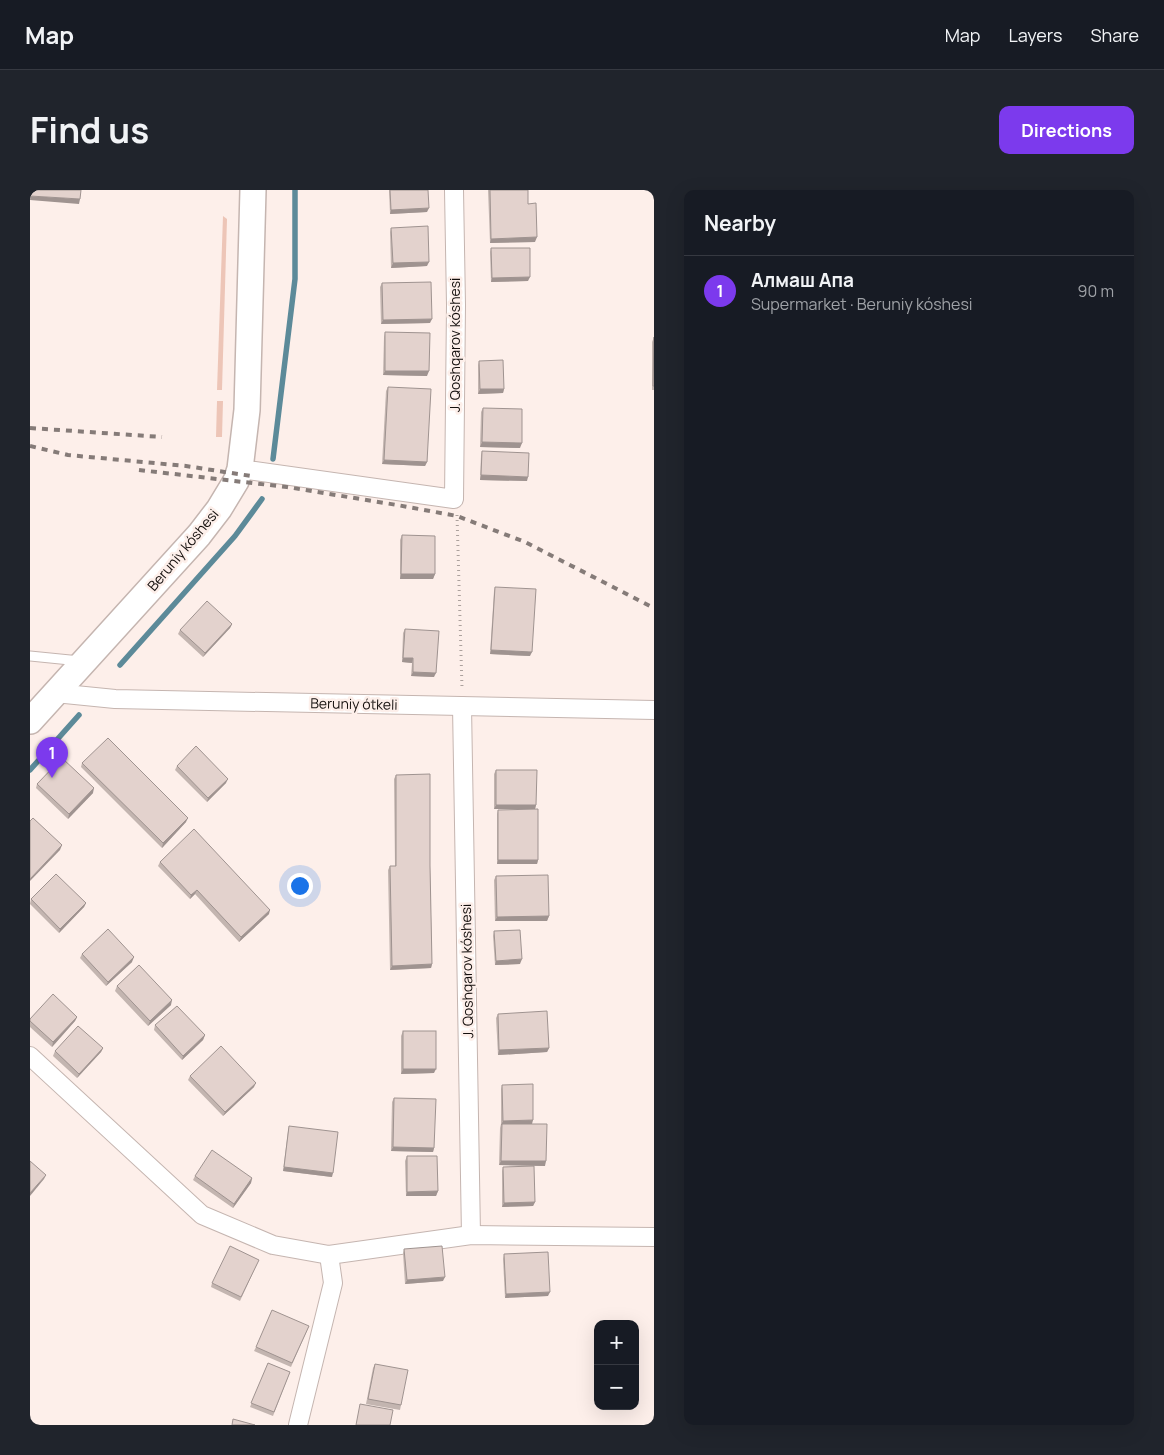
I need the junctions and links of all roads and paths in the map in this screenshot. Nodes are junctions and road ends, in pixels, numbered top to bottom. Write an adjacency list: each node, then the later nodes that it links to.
1 (253, 190): 3 (street, Beruniy kóshesi)
2 (454, 190): 4 (street, J. Qoshqarov kóshesi)
3 (240, 469): 4 (street); 6 (street, Beruniy kóshesi)
4 (454, 499): 8 (path)
5 (30, 656): 6 (lane)
6 (85, 661): 7 (street, Beruniy kóshesi)
7 (55, 693): 8 (street, Beruniy ótkeli); 10 (street, Beruniy kóshesi)
8 (462, 706): 9 (street, Beruniy ótkeli); 12 (street, J. Qoshqarov kóshesi)
9 (654, 710)
10 (30, 721)
11 (30, 1056): 14 (street)
12 (471, 1235): 13 (street); 14 (street)
13 (654, 1237)
14 (329, 1255): 15 (street)
15 (298, 1425)

